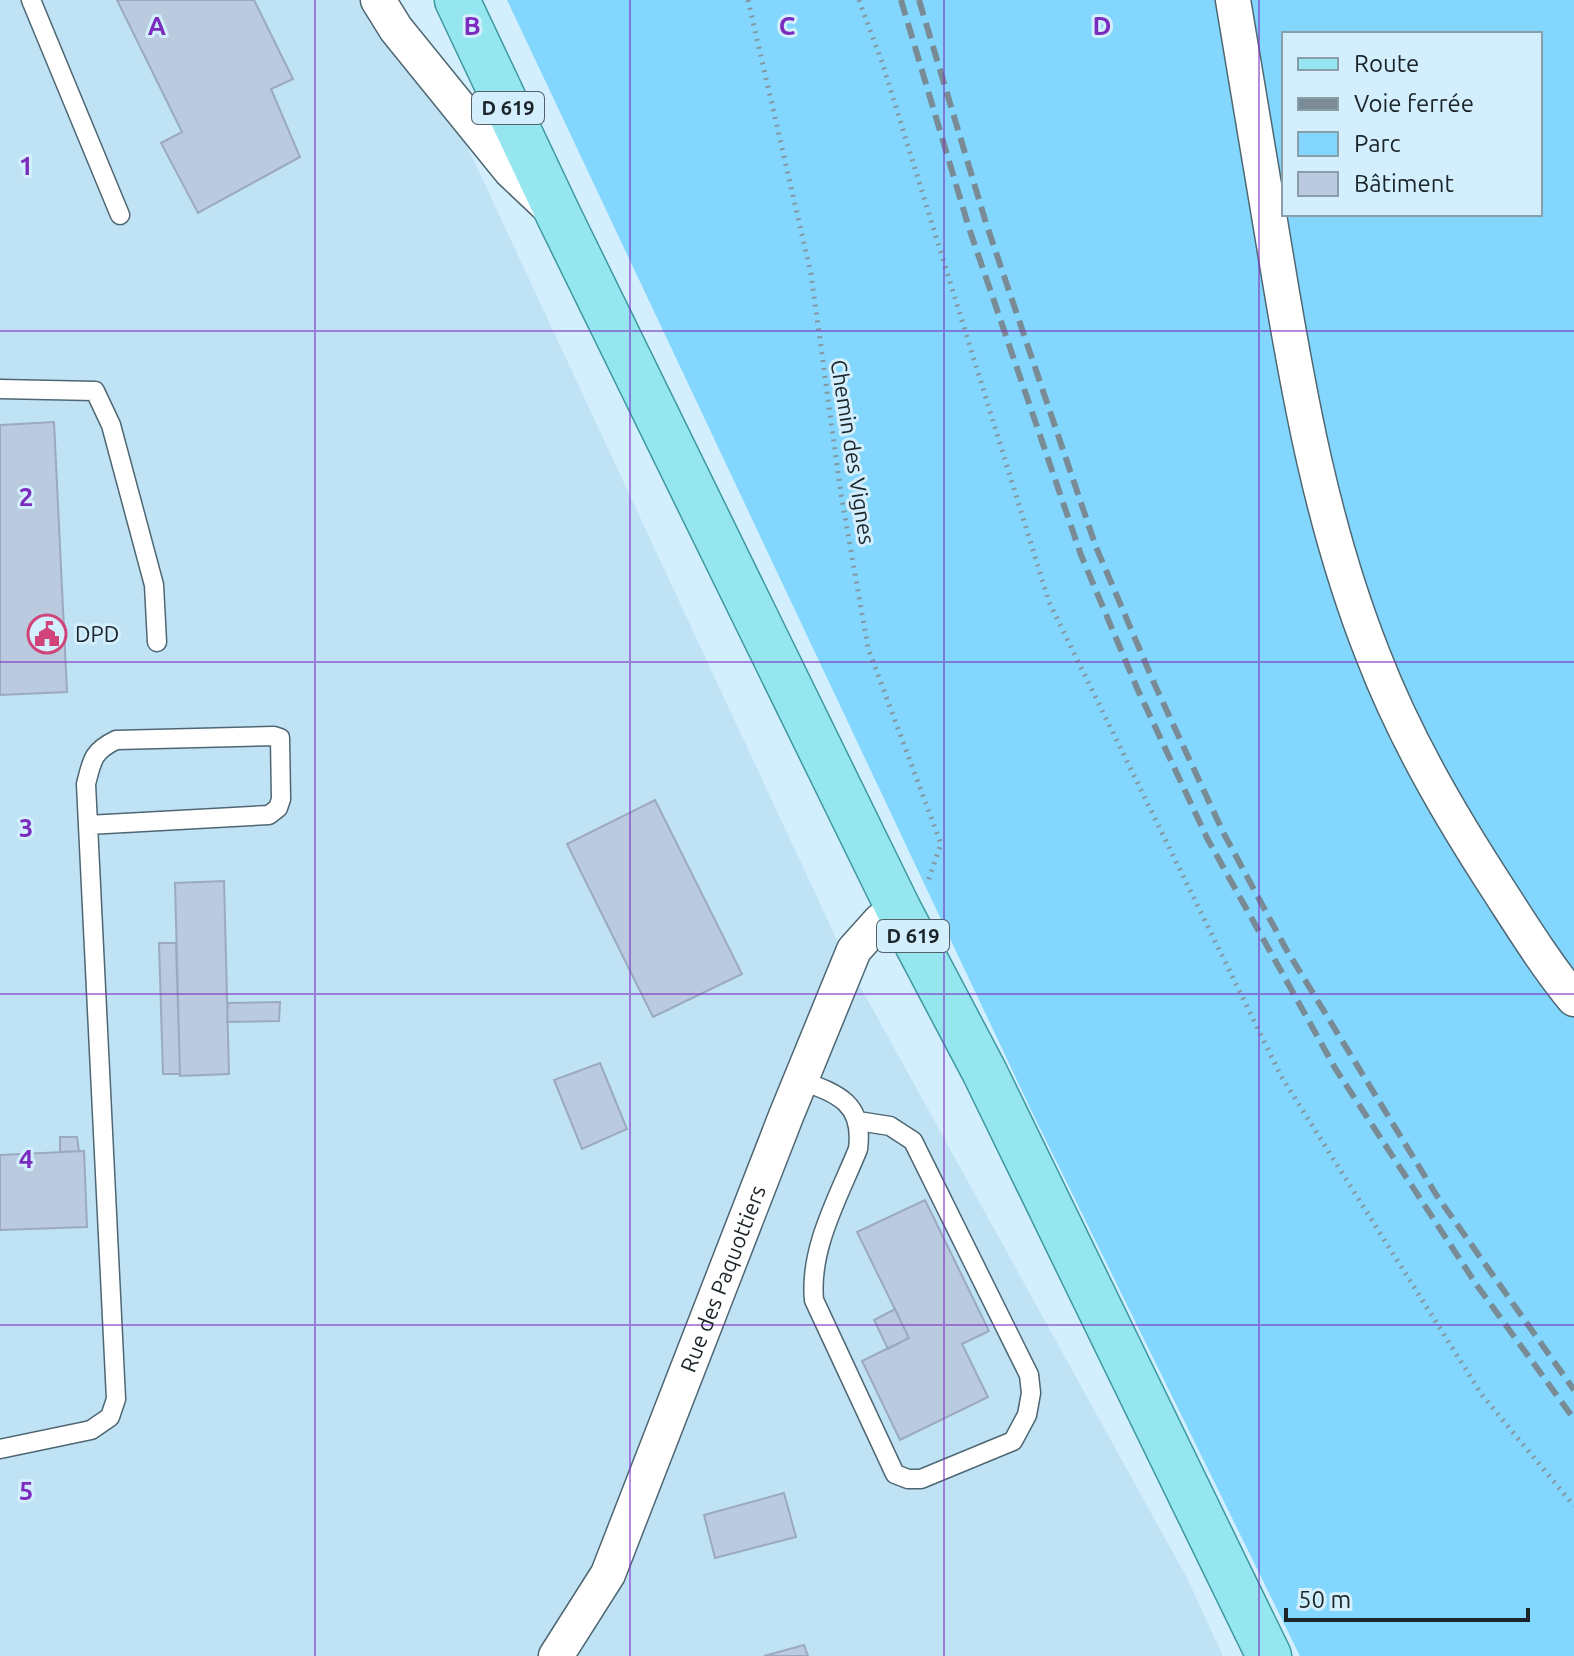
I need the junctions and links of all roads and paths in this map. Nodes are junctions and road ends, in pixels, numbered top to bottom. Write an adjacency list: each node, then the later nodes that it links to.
1 (31, 0): 7 (lane)
2 (378, 0): 8 (street)
3 (457, 0): 8 (main road, D 619)
4 (748, 0): 12 (path, Chemin des Vignes)
5 (859, 0): 17 (path)
6 (1233, 0): 13 (street)
7 (120, 215)
8 (559, 216): 12 (main road, D 619)
9 (0, 389): 10 (lane)
10 (157, 642)
11 (88, 825): 11 (lane); 16 (lane)
12 (910, 904): 14 (street, Rue des Paquottiers); 19 (main road, D 619)
13 (1574, 999)
14 (800, 1080): 15 (lane); 18 (street, Rue des Paquottiers)
15 (858, 1121): 15 (lane)
16 (0, 1449)
17 (1574, 1506)
18 (556, 1656)
19 (1269, 1656)

